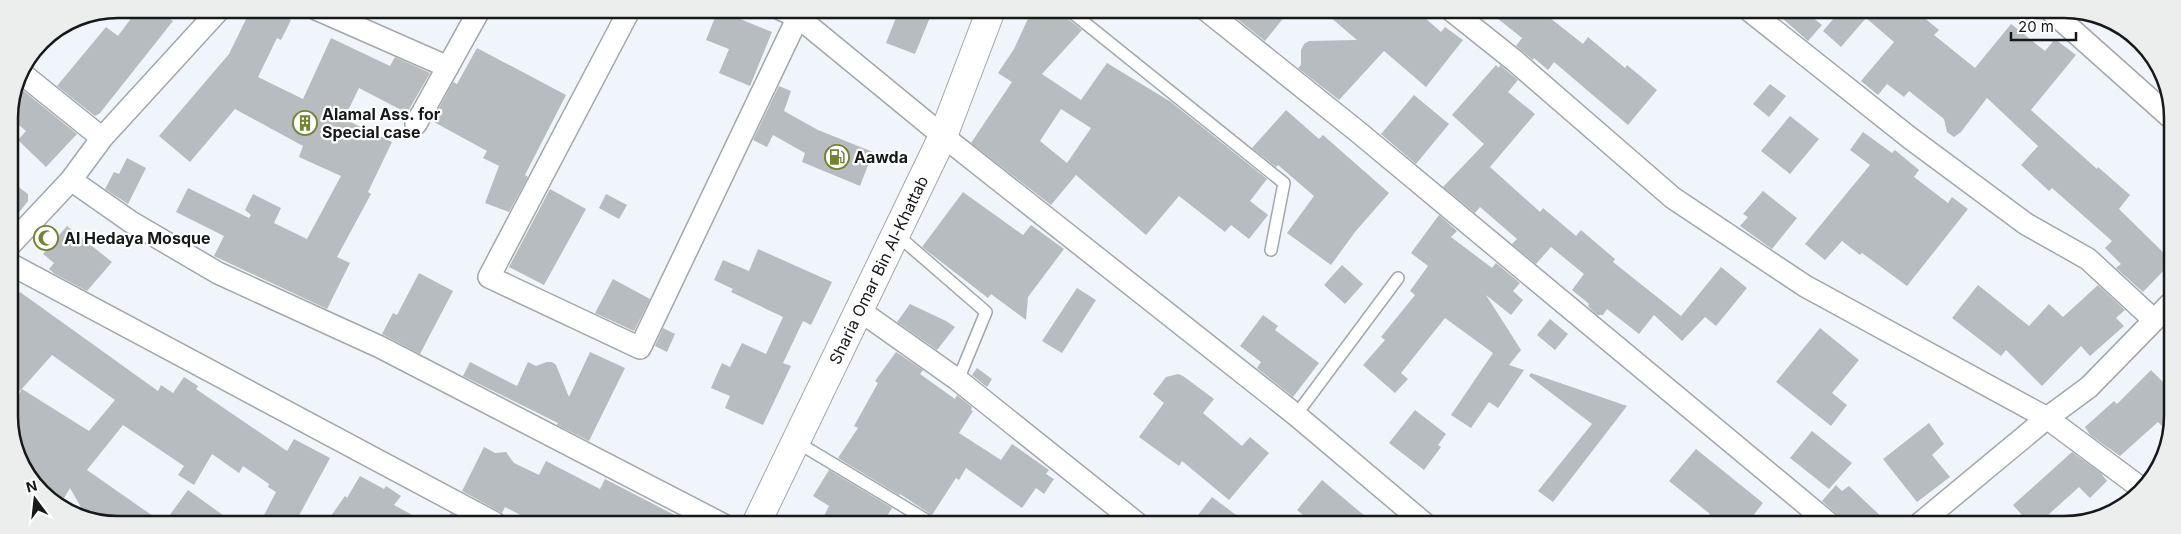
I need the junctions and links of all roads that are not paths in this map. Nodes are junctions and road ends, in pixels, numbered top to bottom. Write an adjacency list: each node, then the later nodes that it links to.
1 (212, 18): 18 (street)
2 (336, 18): 13 (street)
3 (475, 18): 13 (street)
4 (625, 18): 5 (street)
5 (787, 18)
6 (795, 18): 17 (street)
7 (988, 18): 17 (main road, Sharia Omar Bin Al-Khattab)
8 (1079, 18): 22 (lane)
9 (1216, 18): 39 (street)
10 (1461, 18): 30 (street)
11 (1760, 18): 27 (street)
12 (2060, 18): 15 (street)
13 (448, 67): 16 (street)
14 (26, 77): 18 (street)
15 (2163, 112)
16 (416, 124)
17 (943, 136): 21 (main road, Sharia Omar Bin Al-Khattab); 29 (street)
18 (102, 138): 19 (street)
19 (72, 180): 20 (street); 34 (street)
20 (18, 234)
21 (896, 234): 25 (main road, Sharia Omar Bin Al-Khattab); 28 (lane)
22 (1271, 250)
23 (18, 268): 33 (street)
24 (1398, 278): 29 (lane)
25 (859, 310): 28 (street); 31 (main road, Sharia Omar Bin Al-Khattab)
26 (2164, 310): 27 (street)
27 (2154, 320): 30 (street)
28 (958, 380): 37 (street)
29 (1296, 415): 38 (street)
30 (2047, 418): 32 (street); 40 (street)
31 (796, 440): 35 (main road, Sharia Omar Bin Al-Khattab); 36 (lane)
32 (2137, 485)
33 (480, 516)
34 (707, 516)
35 (760, 516)
36 (920, 516)
37 (1128, 516)
38 (1416, 516)
39 (1819, 516)
40 (1929, 516)

